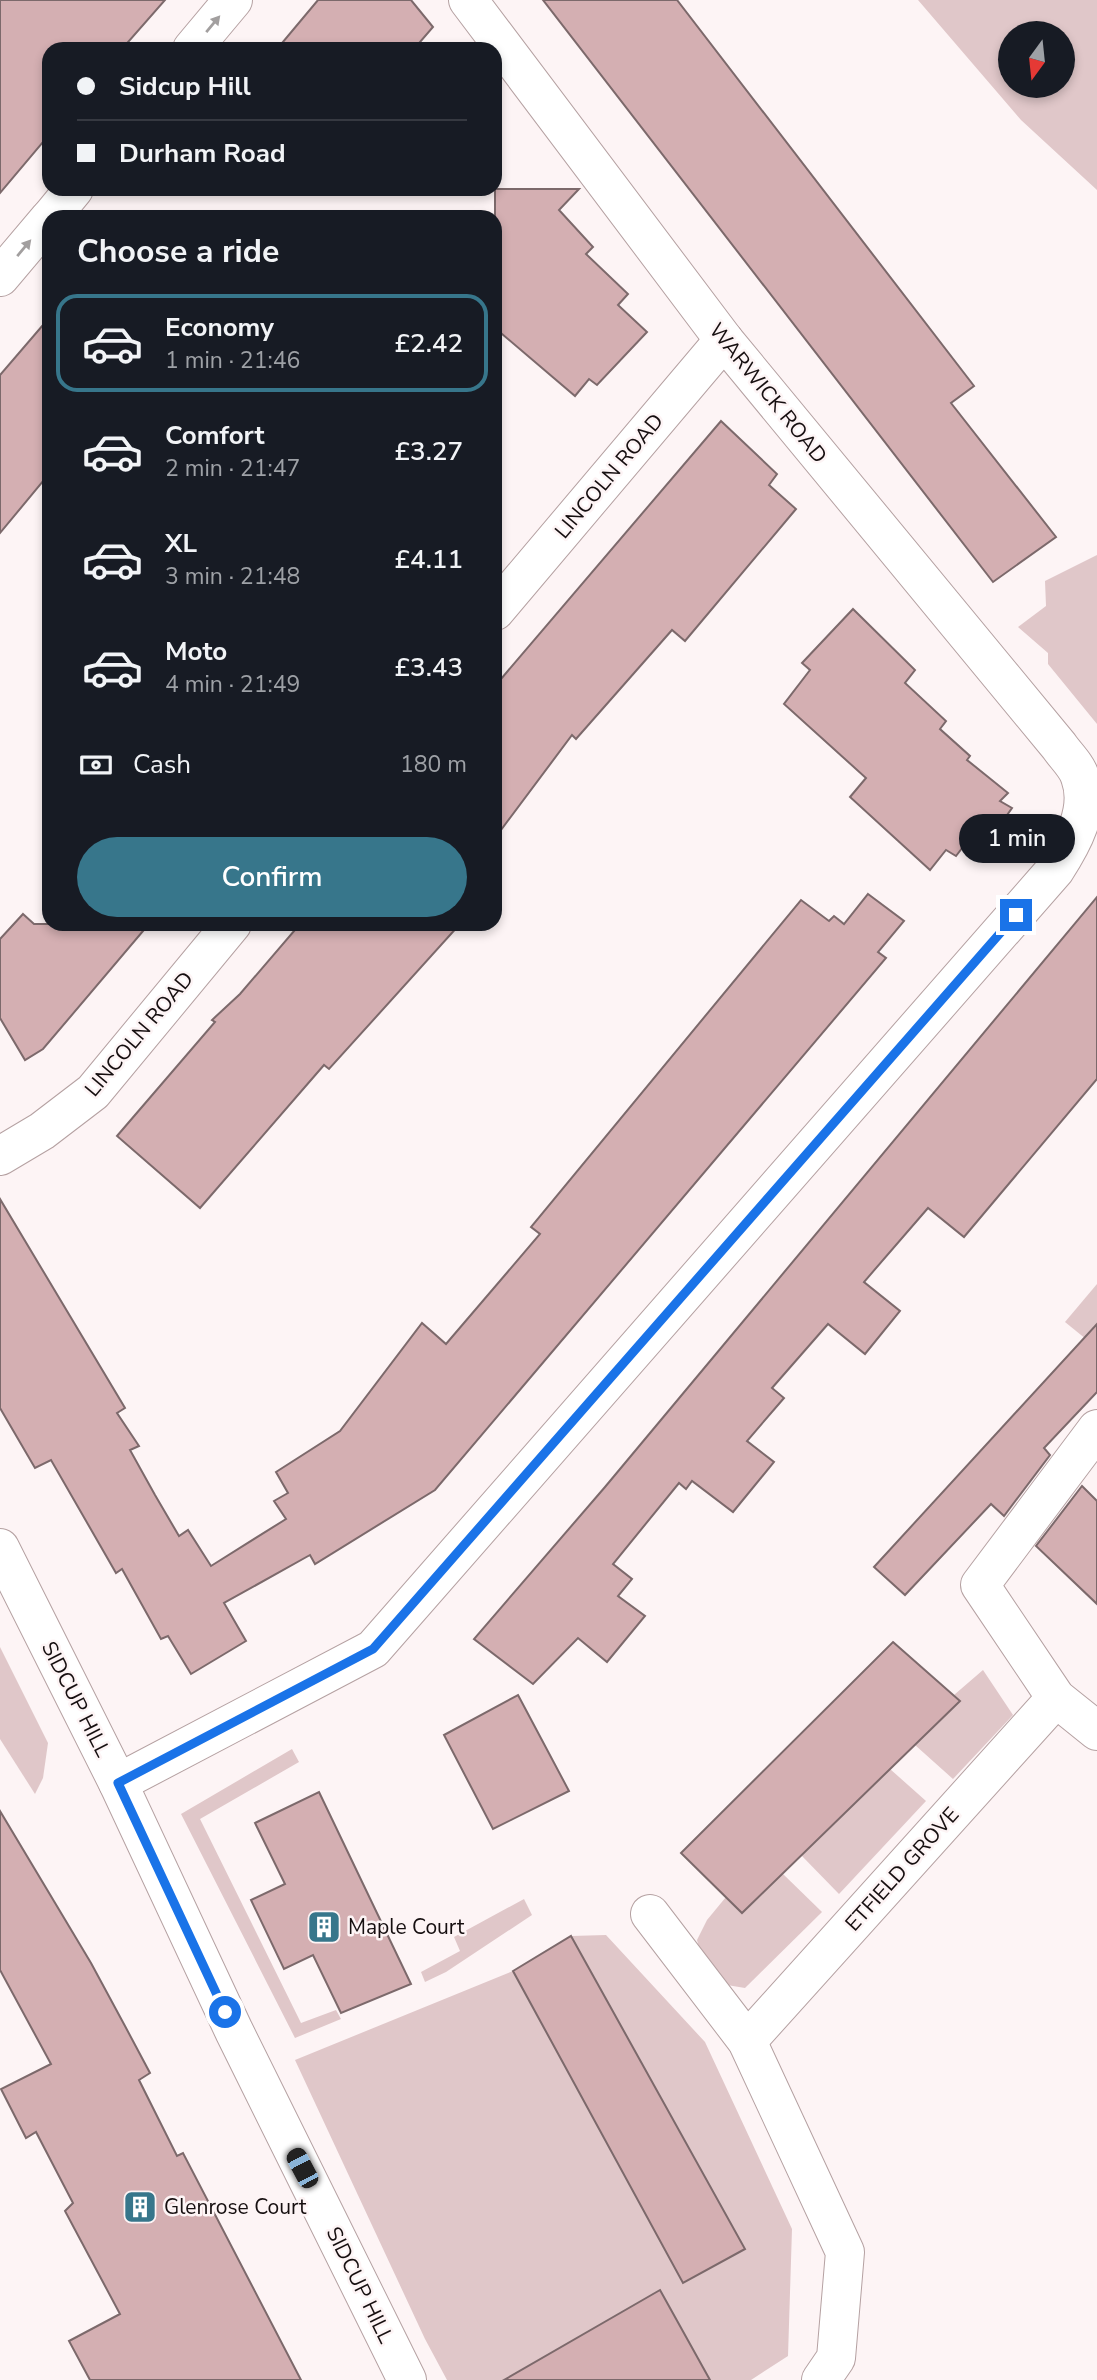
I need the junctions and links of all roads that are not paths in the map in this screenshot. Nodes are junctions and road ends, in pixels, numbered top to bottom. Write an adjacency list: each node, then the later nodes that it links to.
1 (233, 0): 3 (street, one-way to 1)
2 (468, 0): 4 (street, WARWICK ROAD)
3 (198, 42)
4 (500, 42)
5 (502, 45): 10 (street, WARWICK ROAD)
6 (68, 196): 7 (street)
7 (57, 210)
8 (42, 227): 9 (street, one-way to 8)
9 (0, 277)
10 (724, 340): 11 (street, LINCOLN ROAD); 18 (street, WARWICK ROAD)
11 (502, 603)
12 (226, 931): 13 (street, LINCOLN ROAD)
13 (0, 1156)
14 (1097, 1429): 16 (street)
15 (0, 1548): 18 (street, SIDCUP HILL)
16 (1056, 1698): 17 (street); 20 (street, ETFIELD GROVE)
17 (1097, 1731)
18 (118, 1783): 21 (street, SIDCUP HILL)
19 (650, 1914): 20 (street)
20 (747, 2041): 22 (street)
21 (407, 2380)
22 (821, 2380)

